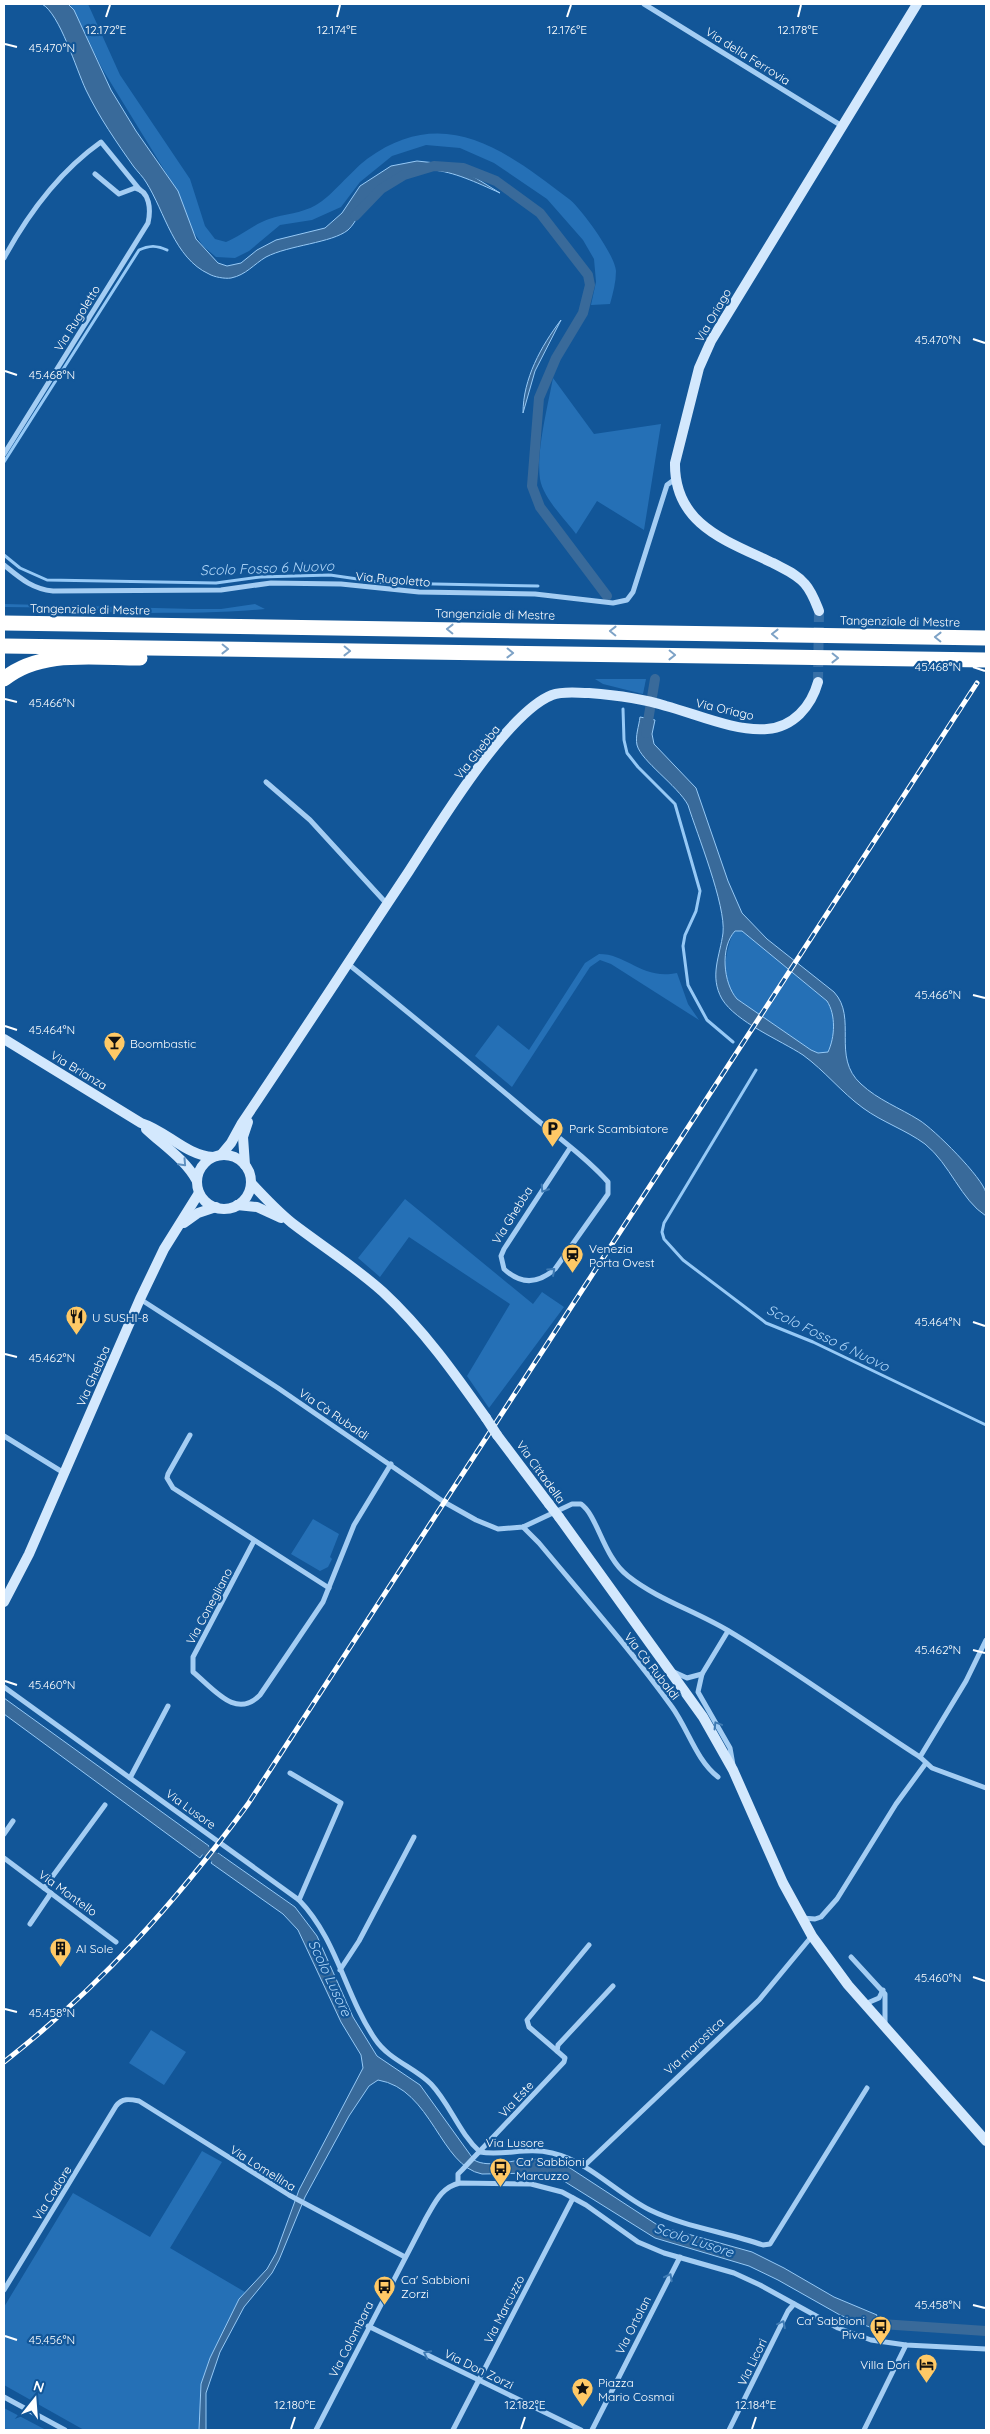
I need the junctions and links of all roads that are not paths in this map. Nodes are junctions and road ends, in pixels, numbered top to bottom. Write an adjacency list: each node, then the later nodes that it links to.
1 (644, 4): 3 (street, Via della Ferrovia)
2 (917, 4): 3 (street, Via Oriago)
3 (843, 126): 8 (street, Via Oriago)
4 (95, 174): 5 (street)
5 (141, 190): 6 (street, Via Rugoletto); 7 (street, Via Rugoletto)
6 (4, 258)
7 (4, 454)
8 (676, 479): 9 (street, Via Rugoletto); 10 (street, Via Oriago)
9 (4, 565)
10 (819, 611)
11 (4, 623): 12 (highway, Tangenziale di Mestre, one-way to 11)
12 (986, 638)
13 (4, 646): 14 (highway)
14 (176, 648): 15 (highway, one-way to 15); 16 (highway)
15 (986, 660)
16 (11, 674)
17 (818, 682): 18 (street, Via Oriago)
18 (635, 698): 20 (street, Via Ghebba)
19 (266, 782): 20 (street)
20 (387, 904): 21 (street, Via Ghebba)
21 (347, 964): 23 (street, Via Ghebba); 25 (street, Via Ghebba)
22 (4, 1039): 24 (street, Via Brianza)
23 (254, 1107): 26 (street, Via Ghebba); 27 (street, Via Ghebba)
24 (140, 1123): 26 (street, Via Brianza); 28 (street, Via Brianza, one-way to 28)
25 (570, 1148): 25 (street, Via Ghebba, one-way to 25)
26 (217, 1156): 27 (street); 28 (street)
27 (245, 1165): 29 (street)
28 (197, 1181): 30 (street)
29 (251, 1184): 31 (street); 33 (street, Via Cittadella)
30 (199, 1193): 32 (street); 34 (street, Via Ghebba)
31 (237, 1205): 32 (street); 33 (street, Via Cittadella)
32 (216, 1207): 34 (street, Via Ghebba)
33 (291, 1223): 46 (street, Via Cittadella, bridge)
34 (172, 1236): 35 (street, Via Ghebba)
35 (140, 1299): 38 (street, Via Cà Rubaldi); 39 (street, Via Ghebba)
36 (190, 1435): 41 (street)
37 (4, 1436): 39 (street)
38 (391, 1464): 40 (street, Via Cà Rubaldi); 42 (street, Via Conegliano)
39 (64, 1474): 43 (street, Via Ghebba)
40 (523, 1527): 44 (street, Via Cà Rubaldi); 54 (street, Via Cà Rubaldi)
41 (254, 1541): 42 (street); 42 (street, Via Conegliano)
42 (328, 1588)
43 (4, 1602)
44 (728, 1631): 47 (street, Via Cà Rubaldi); 50 (street, Via Cà Rubaldi)
45 (986, 1640): 50 (street)
46 (672, 1670): 47 (street, Via Cà Rubaldi); 52 (street, Via Cittadella)
47 (702, 1674): 52 (street, Via Cà Rubaldi, one-way to 47)
48 (4, 1686): 55 (street, Via Lusore)
49 (168, 1706): 55 (street)
50 (920, 1757): 51 (street, Via Cà Rubaldi)
51 (926, 1763): 56 (street, Via Cà Rubaldi); 65 (street)
52 (733, 1770): 65 (street, Via Cittadella)
53 (290, 1773): 64 (street)
54 (718, 1777)
55 (130, 1778): 64 (street, Via Lusore)
56 (986, 1788)
57 (106, 1805): 62 (street)
58 (12, 1821): 59 (street)
59 (4, 1834)
60 (414, 1837): 71 (street)
61 (5, 1862): 62 (street, Via Montello)
62 (44, 1888): 63 (street, Via Montello)
63 (51, 1893): 66 (street); 68 (street, Via Montello)
64 (299, 1900): 71 (street, Via Lusore)
65 (802, 1918): 67 (street, Via Cittadella)
66 (30, 1924)
67 (812, 1936): 74 (street, Via Cittadella); 81 (street, Via marostica)
68 (116, 1942)
69 (588, 1945): 76 (street)
70 (851, 1957): 73 (street)
71 (340, 1970): 80 (street, Via Lusore)
72 (613, 1986): 76 (street)
73 (883, 1990): 74 (street); 75 (street)
74 (865, 2004): 75 (street, Via Cittadella)
75 (885, 2027): 79 (street, Via Cittadella)
76 (557, 2051): 80 (street, Via Este)
77 (867, 2088): 81 (street, Via Lusore)
78 (116, 2106): 84 (street, Via Lomellina); 86 (street, Via Cadore)
79 (986, 2141)
80 (478, 2154): 81 (street, Via Lusore); 82 (street, Via Este)
81 (584, 2166)
82 (458, 2183): 83 (street); 84 (street, Via Colombara)
83 (573, 2198): 85 (street); 91 (street, Via Marcuzzo)
84 (405, 2257): 88 (street, Via Colombara)
85 (680, 2257): 87 (street); 97 (street, Via Ortolan, one-way to 85)
86 (4, 2290)
87 (794, 2304): 89 (street); 98 (street, Via Licori, one-way to 87)
88 (368, 2326): 91 (street, Via Don Zorzi, one-way to 88); 94 (street, Via Colombara)
89 (906, 2345): 90 (street); 99 (street)
90 (986, 2349)
91 (480, 2380): 95 (street, Via Marcuzzo); 96 (street, Via Don Zorzi)
92 (4, 2397): 93 (street)
93 (65, 2430)
94 (316, 2430)
95 (453, 2430)
96 (581, 2430)
97 (592, 2430)
98 (728, 2430)
99 (864, 2430)

